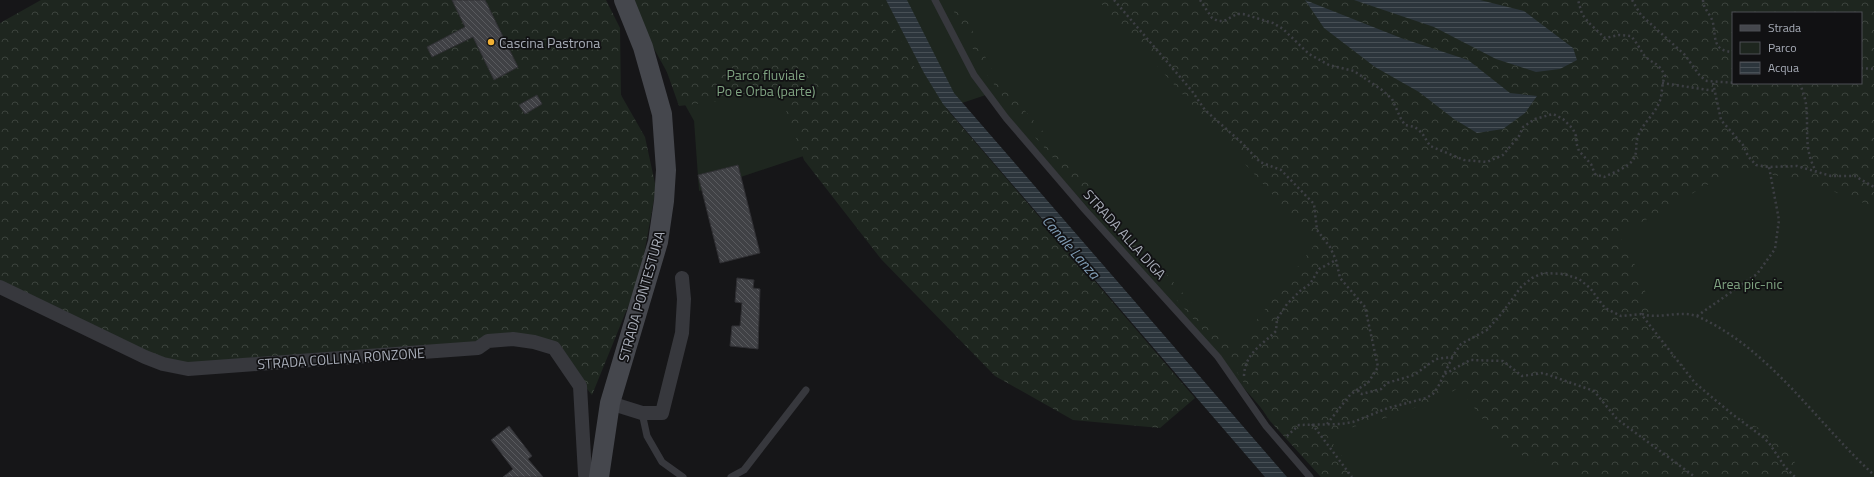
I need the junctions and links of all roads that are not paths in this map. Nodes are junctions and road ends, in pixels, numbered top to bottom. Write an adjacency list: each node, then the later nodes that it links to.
1 (624, 0): 6 (main road, STRADA PONTESTURA)
2 (935, 0): 12 (lane, STRADA ALLA DIGA)
3 (682, 278): 7 (street)
4 (0, 286): 8 (street, STRADA COLLINA RONZONE)
5 (806, 390): 11 (lane)
6 (610, 403): 7 (street); 9 (main road, STRADA PONTESTURA)
7 (642, 413): 10 (lane)
8 (593, 477)
9 (600, 477)
10 (683, 477)
11 (732, 477)
12 (1310, 477)

